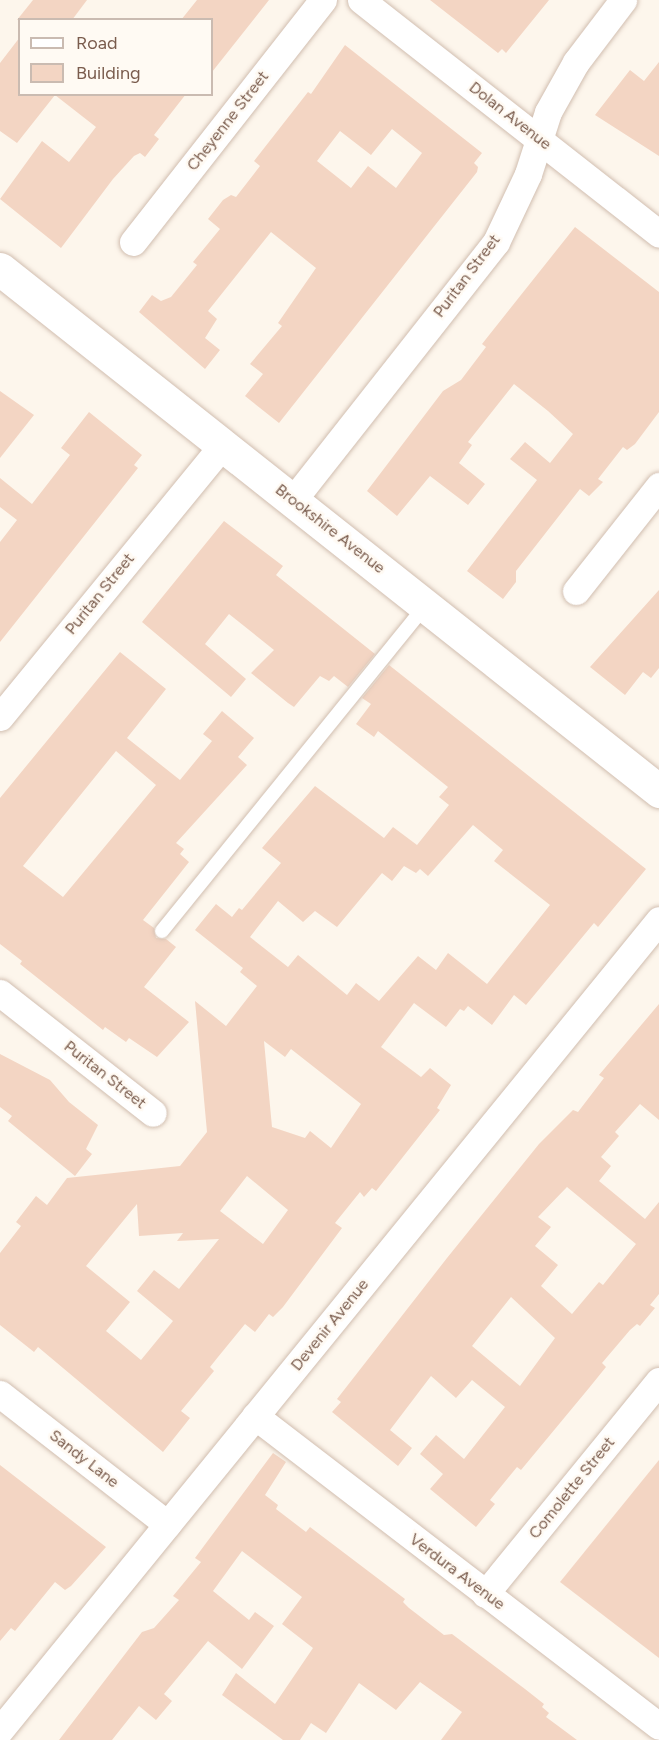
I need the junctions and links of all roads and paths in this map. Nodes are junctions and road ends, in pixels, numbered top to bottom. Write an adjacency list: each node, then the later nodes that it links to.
1 (323, 0): 6 (street, Cheyenne Street)
2 (361, 0): 4 (street, Dolan Avenue)
3 (623, 0): 4 (street, Puritan Street)
4 (539, 138): 5 (street, Dolan Avenue); 10 (street, Puritan Street)
5 (659, 234)
6 (134, 242)
7 (0, 269): 8 (street, Brookshire Avenue)
8 (223, 445): 10 (street, Brookshire Avenue); 13 (street, Puritan Street)
9 (659, 486): 11 (street)
10 (293, 500): 12 (street, Brookshire Avenue)
11 (576, 591)
12 (426, 606): 14 (street, Brookshire Avenue); 16 (lane)
13 (4, 705)
14 (659, 791)
15 (659, 920): 21 (street, Devenir Avenue)
16 (162, 931)
17 (0, 993): 18 (street, Puritan Street)
18 (153, 1113)
19 (659, 1381): 23 (street, Comolette Street)
20 (0, 1394): 22 (street, Sandy Lane)
21 (255, 1416): 22 (street, Devenir Avenue); 23 (street, Verdura Avenue)
22 (167, 1524): 25 (street, Devenir Avenue)
23 (485, 1594): 24 (street, Verdura Avenue)
24 (659, 1726)
25 (0, 1730)

